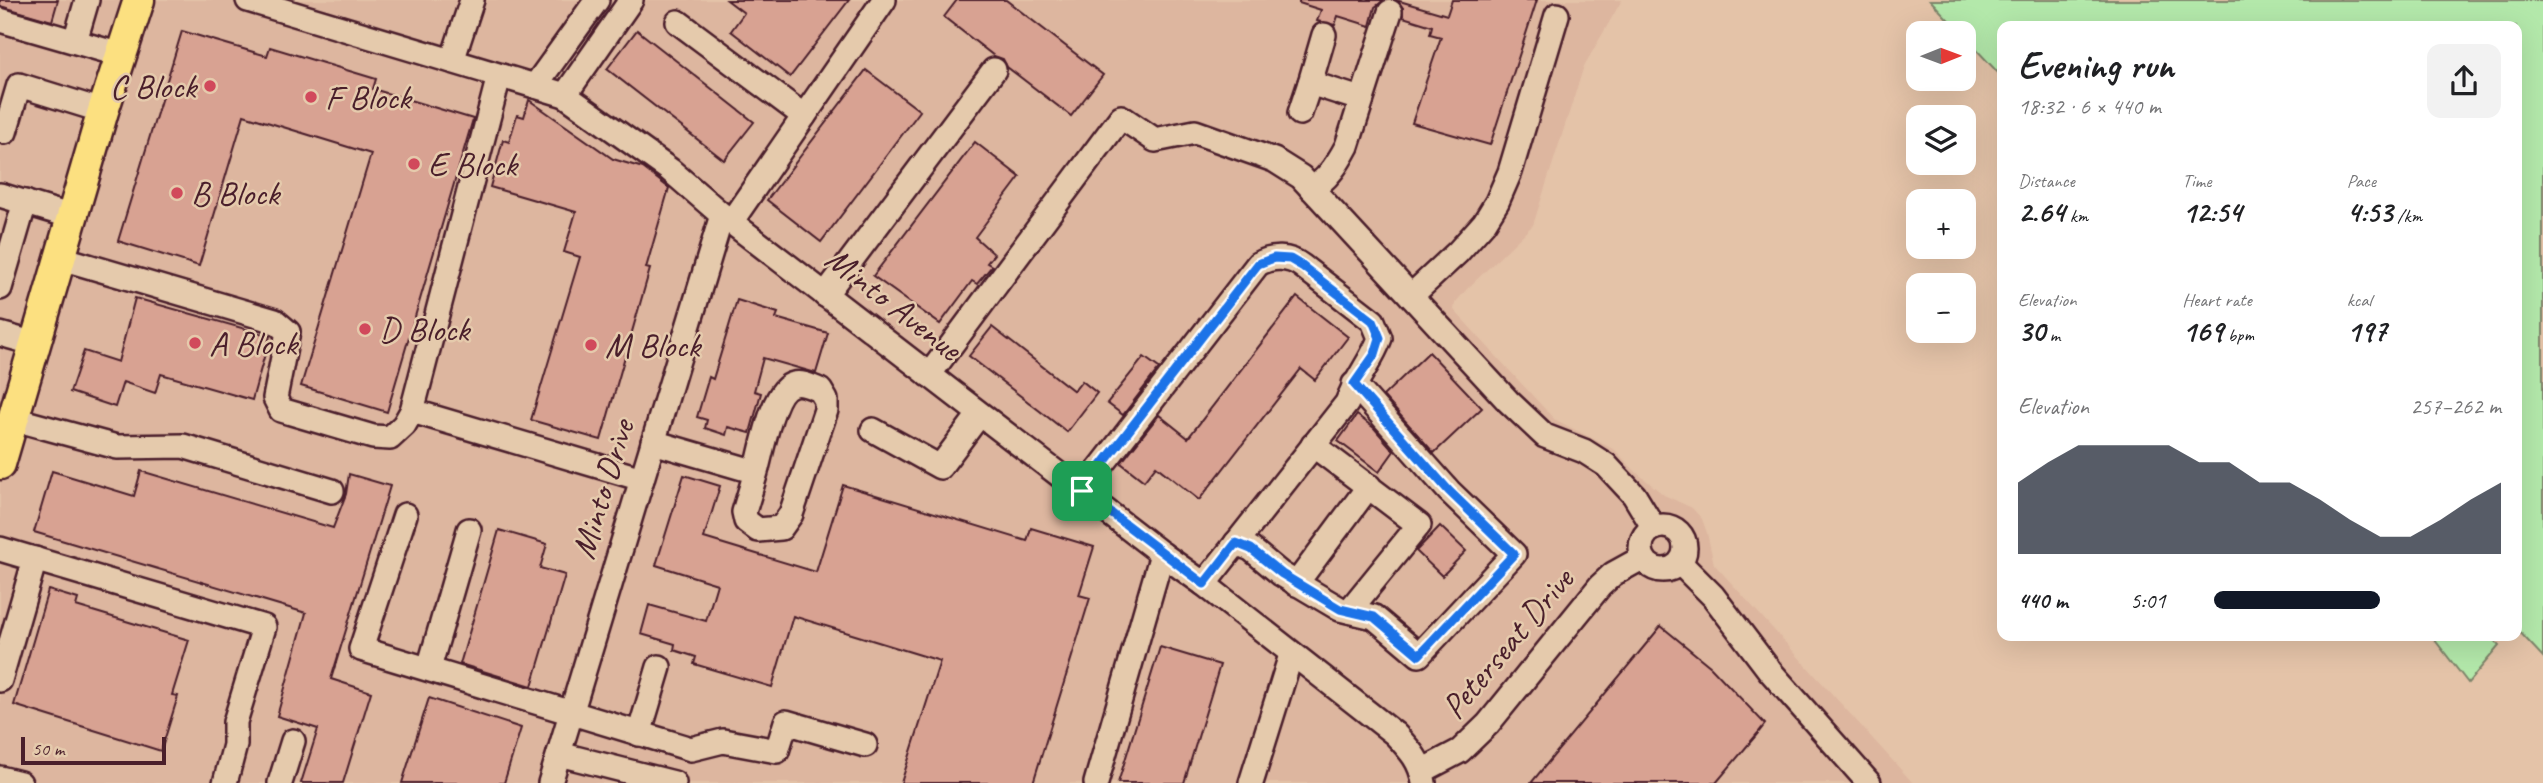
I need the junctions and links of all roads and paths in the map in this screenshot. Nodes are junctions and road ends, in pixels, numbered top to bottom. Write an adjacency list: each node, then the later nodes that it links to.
1 (87, 0): 13 (street)
2 (139, 0): 14 (main road)
3 (472, 0): 15 (street)
4 (597, 0): 19 (street)
5 (631, 0): 20 (street)
6 (884, 0): 24 (street, Minto Drive)
7 (256, 1): 15 (street, Minto Avenue)
8 (1390, 12): 21 (street)
9 (1557, 15): 34 (street)
10 (0, 20): 13 (street)
11 (678, 22): 24 (street)
12 (1324, 35): 18 (street)
13 (75, 41): 14 (street)
14 (121, 55): 22 (main road)
15 (452, 61): 17 (street, Minto Avenue)
16 (994, 70): 33 (street)
17 (499, 76): 19 (street, Minto Avenue); 39 (street)
18 (1310, 83): 21 (street); 23 (street)
19 (535, 86): 20 (street, Minto Avenue)
20 (565, 95): 30 (street, Minto Avenue)
21 (1360, 99): 26 (street)
22 (103, 111): 25 (street); 29 (main road)
23 (1300, 113)
24 (804, 116): 30 (street, Minto Drive)
25 (5, 132)
26 (1306, 182): 34 (street); 37 (street)
27 (0, 195): 28 (street)
28 (25, 202): 29 (street); 32 (street)
29 (73, 217): 31 (main road)
30 (727, 218): 33 (street, Minto Avenue); 43 (street, Minto Drive)
31 (61, 258): 36 (main road); 39 (street)
32 (0, 288)
33 (825, 295): 37 (street, Minto Avenue)
34 (1410, 296): 52 (street)
35 (0, 334): 36 (street)
36 (36, 344): 41 (main road)
37 (929, 374): 40 (street, Minto Avenue)
38 (1354, 384): 44 (street); 50 (street); 62 (street)
39 (412, 411): 47 (street)
40 (979, 415): 42 (street); 50 (street, Minto Avenue)
41 (14, 419): 45 (main road); 49 (street)
42 (873, 430)
43 (653, 442): 46 (street); 47 (street, Minto Drive)
44 (1313, 446): 48 (street); 54 (street)
45 (0, 464)
46 (756, 472): 46 (street)
47 (642, 479): 67 (street, Minto Drive)
48 (1369, 486): 61 (street); 62 (street)
49 (332, 491)
50 (1082, 491): 56 (street, Minto Avenue)
51 (405, 514): 65 (street)
52 (1654, 528): 57 (street); 59 (street)
53 (469, 530): 65 (street)
54 (1236, 543): 60 (street); 61 (street)
55 (0, 549): 58 (street)
56 (1162, 554): 60 (street, Minto Avenue); 79 (street)
57 (1642, 558): 59 (street); 72 (street, Peterseat Drive)
58 (35, 559): 66 (street); 75 (street)
59 (1680, 562): 81 (street)
60 (1204, 584): 63 (street, Minto Avenue)
61 (1296, 584): 62 (street)
62 (1349, 611)
63 (1291, 655): 72 (street, Minto Avenue); 80 (street)
64 (659, 667): 68 (street)
65 (429, 668): 67 (street)
66 (0, 680)
67 (572, 712): 68 (street); 71 (street, Minto Drive)
68 (639, 734): 70 (street)
69 (293, 741): 76 (street)
70 (865, 745)
71 (559, 754): 77 (street, Minto Drive); 78 (street)
72 (1423, 777)
73 (0, 778): 74 (street)
74 (20, 783)
75 (225, 783)
76 (280, 783)
77 (550, 783)
78 (674, 783)
79 (1096, 783)
80 (1251, 783)
81 (1869, 783)

